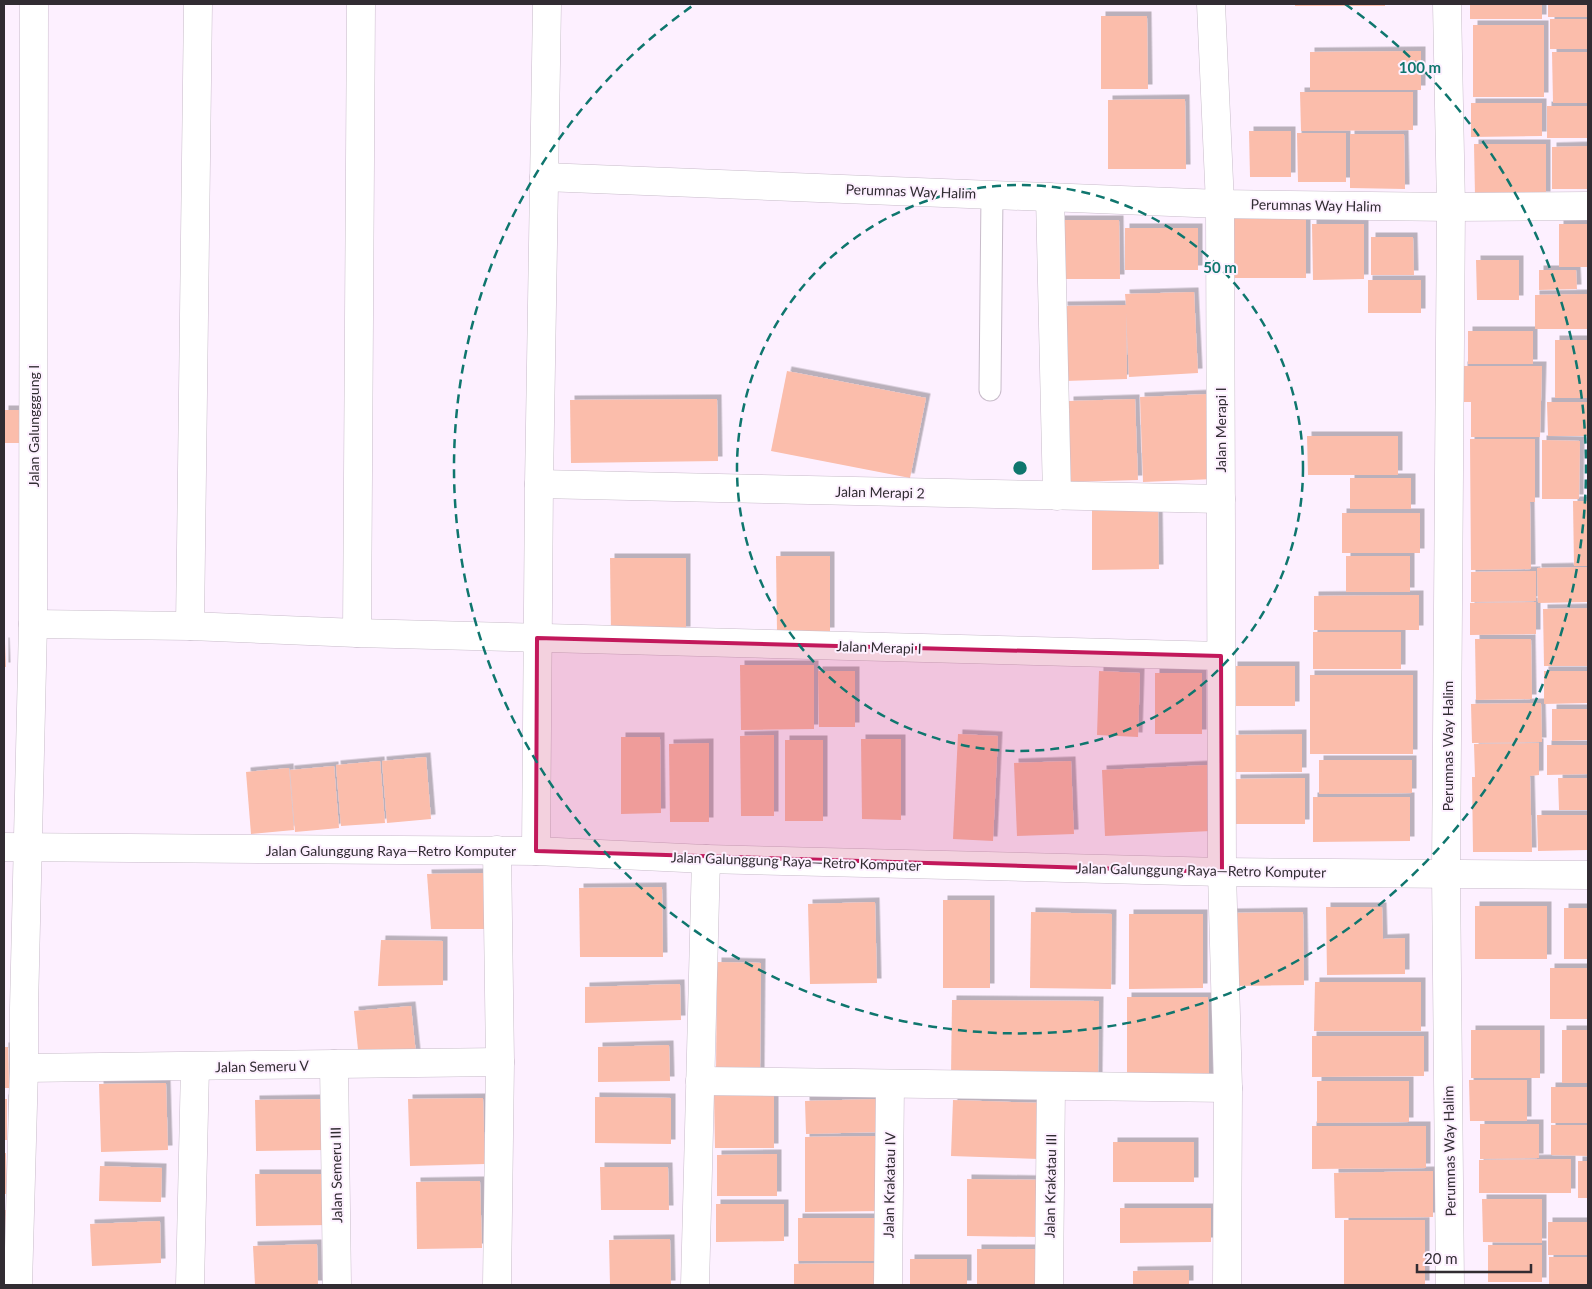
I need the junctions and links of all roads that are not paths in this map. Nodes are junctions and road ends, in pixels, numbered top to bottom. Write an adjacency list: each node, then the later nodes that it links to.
1 (34, 4): 17 (street, Jalan Galungggung I)
2 (198, 4): 18 (street)
3 (360, 4): 19 (street)
4 (547, 4): 7 (street)
5 (1211, 4): 10 (street, Jalan Merapi I)
6 (1448, 4): 12 (street, Perumnas Way Halim)
7 (544, 177): 8 (street, Perumnas Way Halim); 14 (street)
8 (992, 194): 9 (street, Perumnas Way Halim); 13 (lane)
9 (1050, 197): 10 (street, Perumnas Way Halim); 15 (street)
10 (1220, 204): 12 (street, Perumnas Way Halim); 16 (street, Jalan Merapi I)
11 (1588, 206): 12 (street, Perumnas Way Halim)
12 (1451, 207): 27 (street, Perumnas Way Halim)
13 (990, 390)
14 (539, 484): 15 (street, Jalan Merapi 2); 20 (street)
15 (1057, 496): 16 (street, Jalan Merapi 2)
16 (1220, 499): 21 (street, Jalan Merapi I)
17 (33, 624): 18 (street, Jalan Merapi I); 22 (street, Jalan Galungggung I)
18 (190, 626): 19 (street, Jalan Merapi I)
19 (357, 633): 20 (street, Jalan Merapi I)
20 (537, 638): 21 (street, Jalan Merapi I); 24 (street)
21 (1222, 656): 26 (street, Jalan Merapi I)
22 (16, 847): 23 (street, Jalan Galunggung Raya—Retro Komputer); 32 (street, Jalan Galungggung I)
23 (497, 850): 24 (street, Jalan Galunggung Raya—Retro Komputer); 29 (street)
24 (536, 851): 25 (street, Jalan Galunggung Raya—Retro Komputer)
25 (706, 859): 26 (street, Jalan Galunggung Raya—Retro Komputer); 33 (street)
26 (1222, 872): 27 (street, Jalan Galunggung Raya—Retro Komputer); 36 (street, Jalan Merapi I)
27 (1446, 873): 28 (street, Jalan Galunggung Raya—Retro Komputer); 45 (street, Perumnas Way Halim)
28 (1588, 875)
29 (500, 1062): 30 (street, Jalan Semeru V); 40 (street)
30 (334, 1064): 31 (street, Jalan Semeru V); 39 (street, Jalan Semeru III)
31 (195, 1067): 32 (street, Jalan Semeru V); 38 (street)
32 (24, 1068): 37 (street, Jalan Galungggung I)
33 (700, 1081): 34 (street); 41 (street)
34 (890, 1084): 35 (street); 42 (street, Jalan Krakatau IV)
35 (1051, 1086): 36 (street); 43 (street, Jalan Krakatau III)
36 (1228, 1088): 44 (street, Jalan Merapi I)
37 (18, 1285)
38 (190, 1285)
39 (338, 1285)
40 (497, 1285)
41 (695, 1285)
42 (888, 1285)
43 (1049, 1285)
44 (1227, 1285)
45 (1450, 1285)

